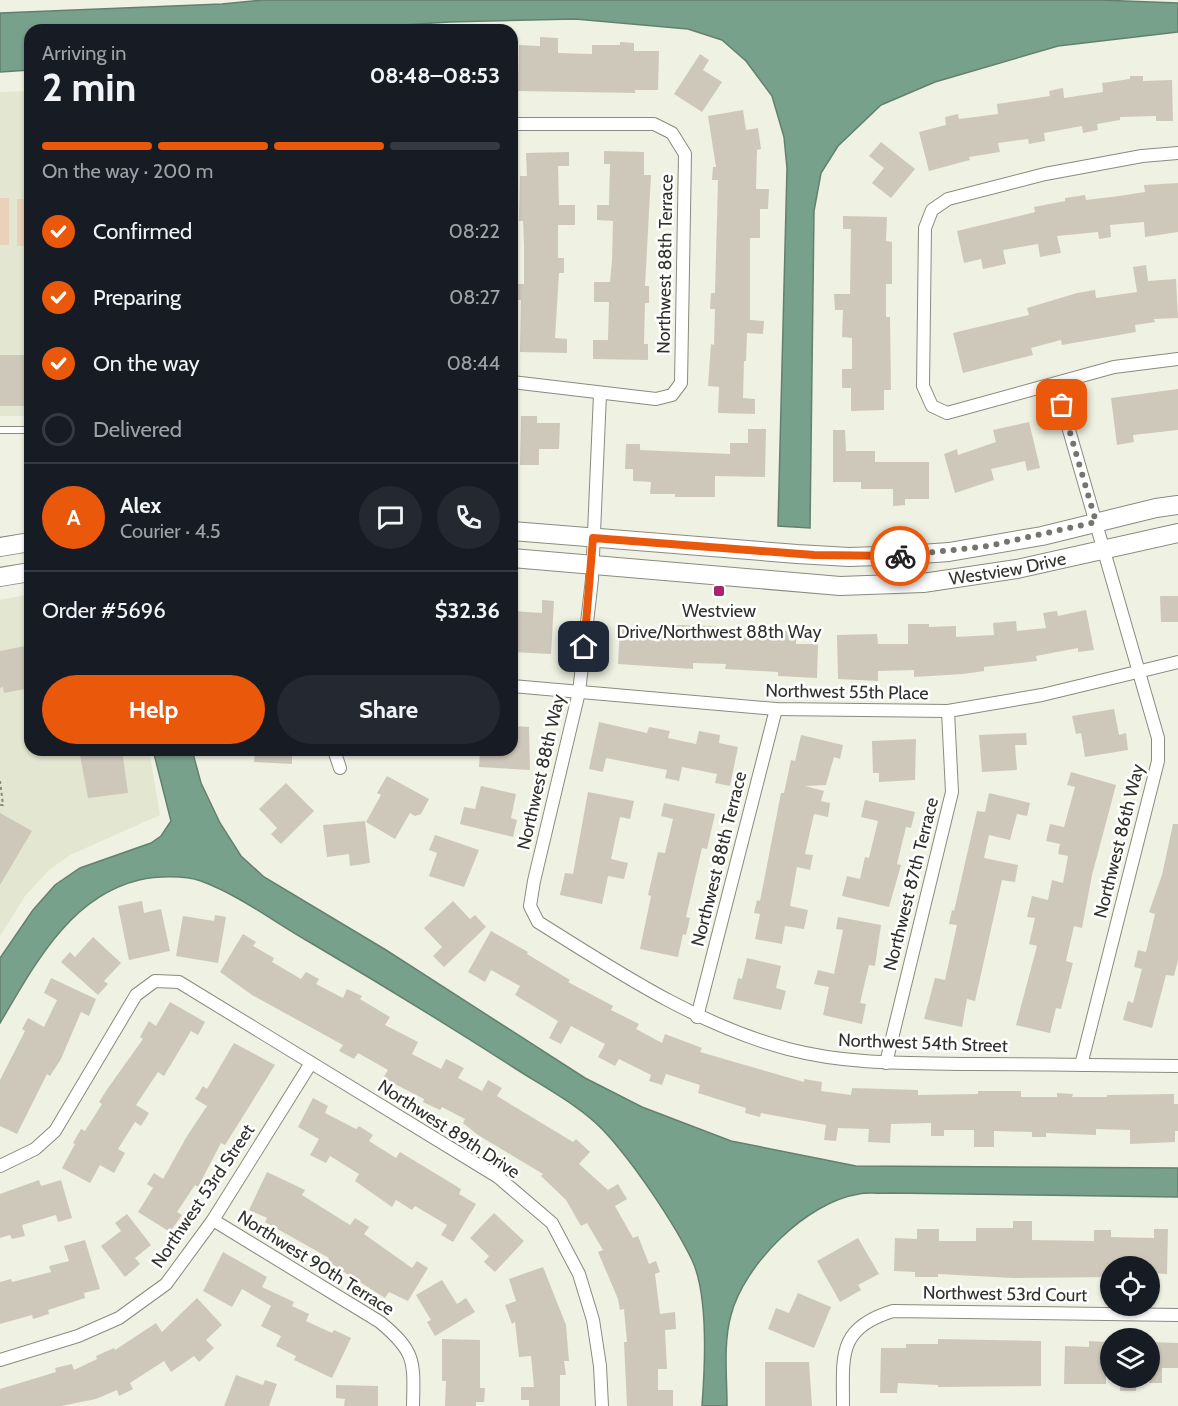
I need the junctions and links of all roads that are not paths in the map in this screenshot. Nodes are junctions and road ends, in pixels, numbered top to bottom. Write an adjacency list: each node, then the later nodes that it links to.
1 (518, 124): 6 (street, Northwest 88th Terrace)
2 (1178, 153): 5 (street)
3 (1178, 359): 5 (street)
4 (518, 383): 6 (street)
5 (1056, 385): 10 (street, Northwest 86th Way)
6 (600, 394): 13 (street, Northwest 88th Way)
7 (0, 430): 8 (lane)
8 (24, 430)
9 (1178, 505): 10 (street, Westview Drive)
10 (1096, 522): 13 (street, Westview Drive); 16 (street, Northwest 86th Way)
11 (518, 532): 13 (street, Westview Drive)
12 (1178, 533): 16 (street, Westview Drive)
13 (593, 538): 18 (street, Northwest 88th Way)
14 (24, 543): 15 (street)
15 (0, 548)
16 (1102, 549): 18 (street, Westview Drive); 22 (street, Northwest 86th Way)
17 (518, 559): 18 (street, Westview Drive)
18 (592, 565): 24 (street, Northwest 88th Way)
19 (24, 573): 20 (street)
20 (0, 577)
21 (1178, 662): 22 (street, Northwest 55th Place)
22 (1137, 670): 26 (street, Northwest 55th Place); 33 (street, Northwest 86th Way)
23 (518, 687): 24 (street, Northwest 55th Place)
24 (579, 692): 25 (street, Northwest 55th Place); 29 (street, Northwest 88th Way)
25 (776, 710): 26 (street, Northwest 55th Place); 30 (street, Northwest 88th Terrace)
26 (948, 711): 32 (street, Northwest 87th Terrace)
27 (336, 756): 28 (street)
28 (340, 768)
29 (530, 906): 30 (street, Northwest 54th Street)
30 (697, 1017): 32 (street, Northwest 54th Street)
31 (311, 1063): 35 (street, Northwest 89th Drive); 36 (street, Northwest 53rd Street); 40 (street, Northwest 89th Drive)
32 (886, 1063): 33 (street, Northwest 54th Street)
33 (1081, 1065): 34 (street, Northwest 54th Street)
34 (1178, 1065)
35 (0, 1166)
36 (213, 1220): 38 (street, Northwest 53rd Street); 39 (street, Northwest 90th Terrace)
37 (1178, 1315): 41 (street, Northwest 53rd Court)
38 (0, 1360)
39 (413, 1406)
40 (602, 1406)
41 (843, 1406)

